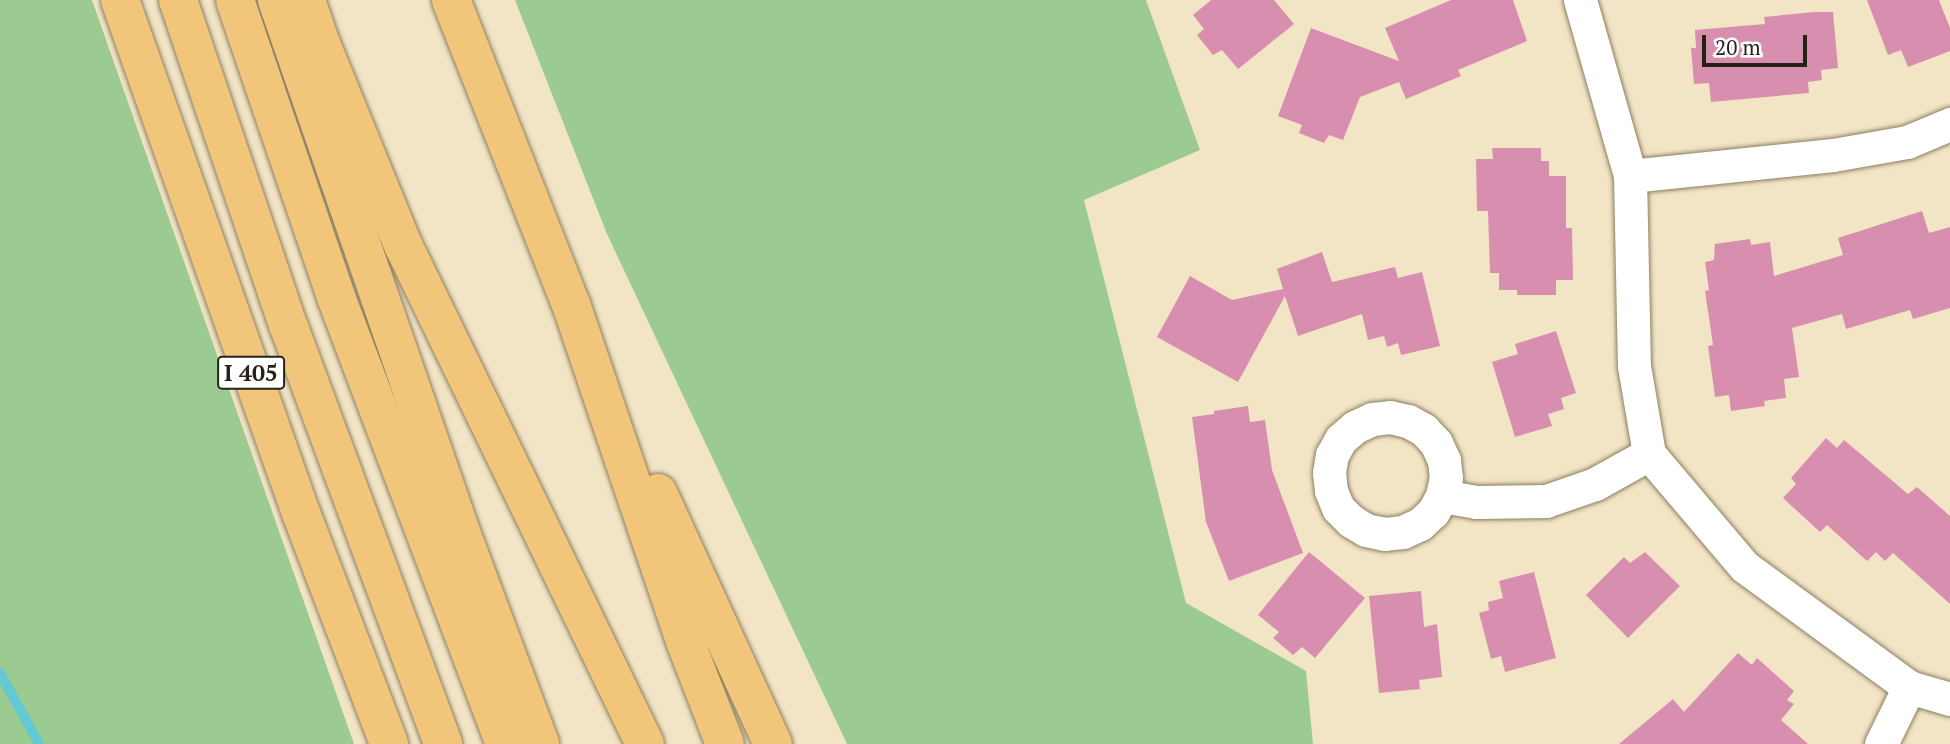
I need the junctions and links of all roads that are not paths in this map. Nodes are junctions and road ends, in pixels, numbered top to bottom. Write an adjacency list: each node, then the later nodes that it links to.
1 (120, 0): 15 (highway, I 405)
2 (178, 0): 16 (highway, I 405)
3 (235, 0): 17 (highway)
4 (277, 0): 18 (highway)
5 (306, 0): 19 (highway)
6 (451, 0): 10 (highway)
7 (1580, 0): 9 (street)
8 (1950, 124): 9 (street)
9 (1630, 176): 11 (street)
10 (571, 304): 20 (highway); 21 (highway)
11 (1649, 454): 12 (street); 13 (street)
12 (1442, 496)
13 (1909, 687): 14 (street); 22 (street)
14 (1950, 699)
15 (389, 744)
16 (443, 744)
17 (505, 744)
18 (540, 744)
19 (645, 744)
20 (725, 744)
21 (773, 744)
22 (1881, 744)

